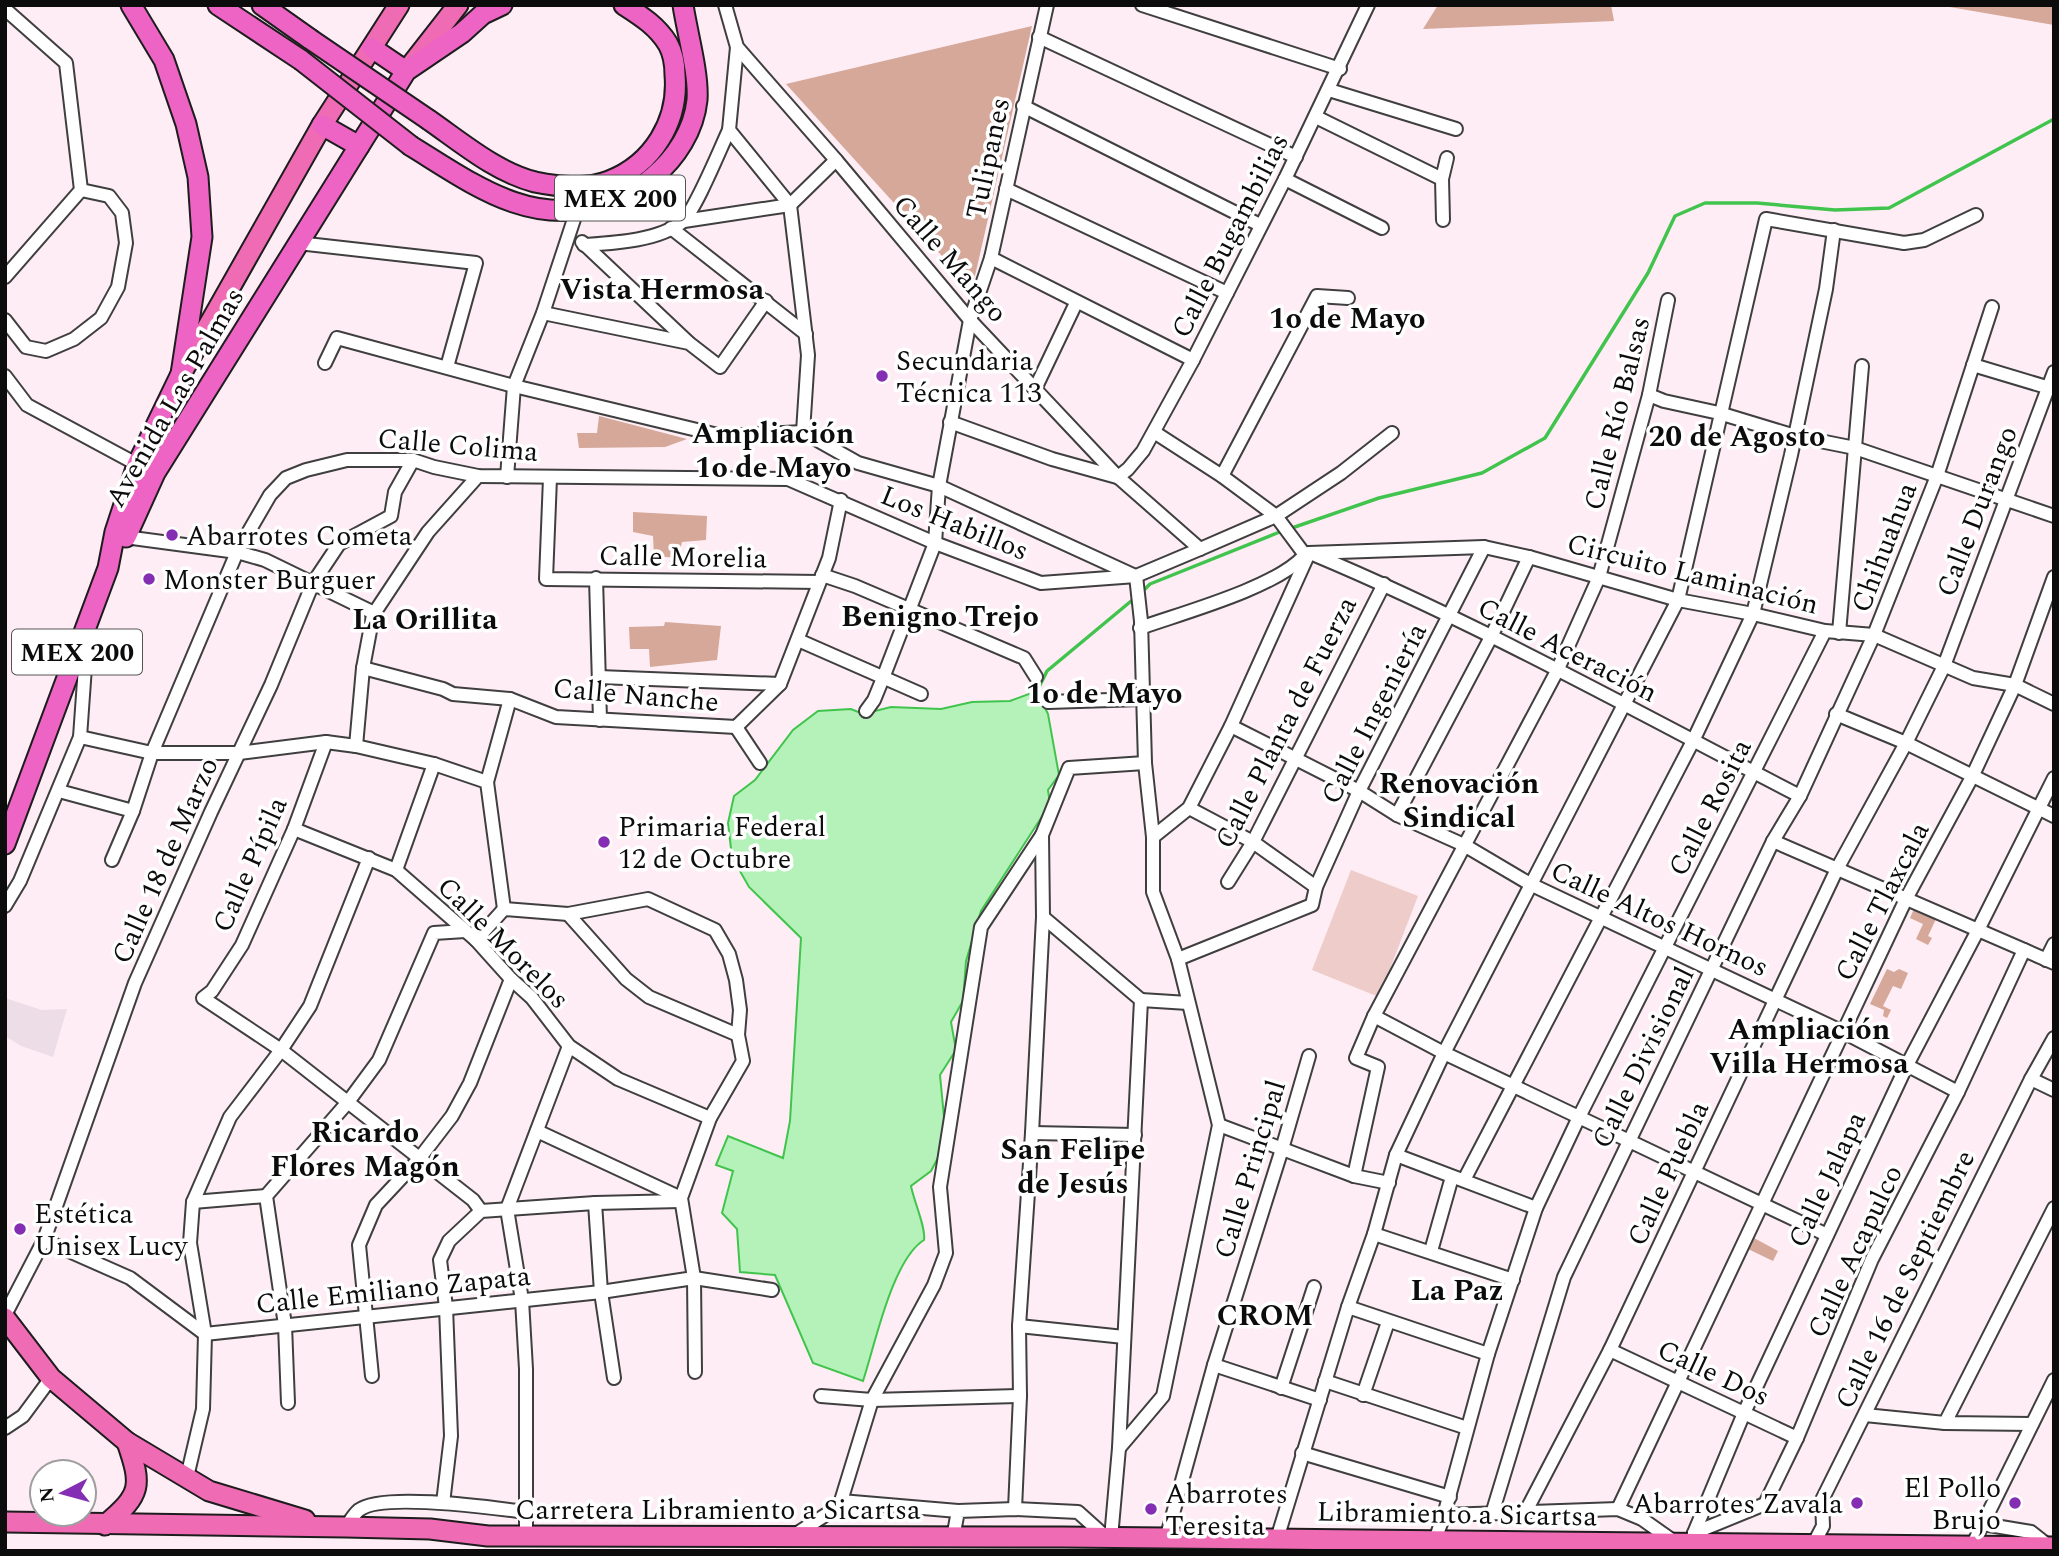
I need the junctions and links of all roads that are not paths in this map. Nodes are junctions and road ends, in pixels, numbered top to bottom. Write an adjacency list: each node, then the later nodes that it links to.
1 (131, 5): 63 (highway, MEX 200)
2 (218, 5): 35 (highway, MEX 200, bridge)
3 (261, 5): 7 (highway, bridge)
4 (400, 5): 16 (main road, Avenida Las Palmas)
5 (458, 5): 18 (main road, Avenida Las Palmas)
6 (502, 5): 18 (highway)
7 (624, 5)
8 (683, 5): 35 (highway, MEX 200)
9 (725, 5): 15 (street, Calle Mango)
10 (1046, 5): 14 (street, Tulipanes)
11 (1142, 5): 17 (street)
12 (1368, 5): 17 (street, Calle Bugambilias)
13 (5, 9): 32 (street)
14 (1040, 37): 20 (street, Tulipanes); 26 (street)
15 (737, 47): 24 (street); 28 (street, Calle Mango)
16 (372, 48): 18 (highway); 22 (main road, Avenida Las Palmas)
17 (1340, 69): 19 (street, Calle Bugambilias)
18 (406, 71): 25 (highway, Avenida Las Palmas / MEX 200)
19 (1329, 90): 21 (street, Calle Bugambilias); 23 (street)
20 (1023, 106): 31 (street, Tulipanes); 38 (street)
21 (1316, 117): 26 (street, Calle Bugambilias); 29 (street)
22 (322, 125): 25 (highway); 63 (main road, Avenida Las Palmas)
23 (1456, 129)
24 (729, 131): 33 (street); 37 (street)
25 (359, 146): 42 (highway, Avenida Las Palmas / MEX 200)
26 (1296, 157): 30 (street, Calle Bugambilias)
27 (1447, 158): 29 (street)
28 (836, 160): 33 (street); 54 (street, Calle Mango)
29 (1442, 178): 36 (street)
30 (1285, 179): 38 (street, Calle Bugambilias); 40 (street)
31 (1006, 189): 44 (street, Tulipanes); 46 (street)
32 (81, 190): 45 (street); 53 (street)
33 (790, 205): 37 (street); 55 (street)
34 (1976, 215): 41 (street)
35 (575, 218): 43 (street); 52 (street)
36 (1443, 220)
37 (684, 221): 39 (street)
38 (1260, 225): 46 (street, Calle Bugambilias)
39 (671, 228): 43 (street); 49 (street)
40 (1382, 228)
41 (1834, 230): 69 (street); 74 (street)
42 (298, 243): 61 (street); 77 (highway, Avenida Las Palmas / MEX 200)
43 (584, 245): 56 (street)
44 (991, 258): 50 (street); 54 (street, Tulipanes)
45 (5, 277)
46 (1227, 293): 57 (street, Calle Bugambilias)
47 (1348, 298): 79 (street)
48 (1668, 300): 68 (street, Calle Río Balsas)
49 (766, 301): 55 (street); 56 (street)
50 (1076, 303): 57 (street); 67 (street)
51 (1992, 307): 59 (street, Chihuahua)
52 (543, 313): 56 (street); 65 (street)
53 (5, 320)
54 (970, 320): 67 (street, Calle Mango); 70 (street, Tulipanes)
55 (806, 334): 71 (street)
56 (689, 343)
57 (1193, 360): 72 (street, Calle Bugambilias)
58 (325, 363): 61 (street)
59 (1973, 365): 66 (street); 80 (street, Chihuahua)
60 (1861, 366): 75 (street)
61 (447, 367): 65 (street)
62 (2054, 372): 66 (street, Calle Durango)
63 (181, 374): 77 (highway, Avenida Las Palmas / MEX 200)
64 (5, 376): 77 (street)
65 (514, 386): 71 (street); 81 (street)
66 (2051, 388): 86 (street, Calle Durango)
67 (1035, 390): 82 (street, Calle Mango)
68 (1649, 395): 69 (street); 97 (street, Calle Río Balsas)
69 (1719, 413): 74 (street); 103 (street)
70 (950, 422): 82 (street); 84 (street, Tulipanes)
71 (803, 432): 84 (street)
72 (1154, 432): 79 (street, Calle Aceración); 82 (street, Calle Bugambilias)
73 (1392, 433): 88 (street, Los Habillos)
74 (1795, 436): 75 (street); 106 (street)
75 (1855, 448): 80 (street); 110 (street)
76 (413, 460): 78 (street, Calle Colima); 93 (street, Calle Colima); 101 (street, Calle 18 de Marzo)
77 (146, 469): 89 (highway, Avenida Las Palmas / MEX 200)
78 (478, 476): 81 (street, Calle Colima); 105 (street)
79 (1222, 476): 88 (street, Calle Aceración)
80 (1937, 476): 86 (street); 111 (street, Chihuahua)
81 (508, 477): 83 (street, Calle Colima)
82 (1118, 477): 92 (street, Calle Mango)
83 (550, 478): 85 (street, Los Habillos); 99 (street, Calle Morelia)
84 (939, 486): 90 (street, Tulipanes); 100 (street)
85 (841, 500): 90 (street, Los Habillos); 98 (street, Calle Nanche)
86 (2006, 500): 87 (street); 114 (street, Calle Durango)
87 (2054, 516)
88 (1278, 521): 92 (street, Los Habillos); 94 (street, Calle Aceración)
89 (120, 535): 93 (street); 108 (highway, Avenida Las Palmas / MEX 200)
90 (934, 543): 100 (street, Los Habillos); 104 (street, Tulipanes)
91 (1485, 547): 94 (street, Circuito Laminación); 95 (street, Circuito Laminación); 107 (street, Calle Ingeniería)
92 (1200, 549): 100 (street, Los Habillos)
93 (237, 552): 101 (street); 138 (street, Calle Colima)
94 (1307, 554): 102 (street, Calle Aceración); 109 (street); 131 (street)
95 (1529, 557): 97 (street, Circuito Laminación); 112 (street)
96 (2054, 576): 121 (street, Calle Tlaxcala)
97 (1600, 577): 103 (street, Circuito Laminación); 116 (street, Calle Río Balsas)
98 (820, 578): 99 (street, Calle Morelia); 104 (street); 113 (street, Calle Nanche)
99 (596, 579): 117 (street)
100 (1136, 580): 109 (street)
101 (313, 583): 105 (street); 139 (street, Calle 18 de Marzo)
102 (1384, 584): 107 (street, Calle Aceración); 140 (street, Calle Planta de Fuerza)
103 (1678, 600): 106 (street, Circuito Laminación); 127 (street)
104 (910, 609): 118 (street); 119 (street, Tulipanes)
105 (374, 613): 115 (street)
106 (1754, 614): 110 (street, Circuito Laminación); 134 (street)
107 (1450, 616): 112 (street, Calle Aceración); 149 (street, Calle Ingeniería)
108 (89, 622): 133 (street); 161 (highway, MEX 200)
109 (1140, 624): 124 (street)
110 (1832, 632): 111 (street, Circuito Laminación); 144 (street, Calle Rosita)
111 (1874, 635): 114 (street, Circuito Laminación); 129 (street, Calle Divisional)
112 (1491, 637): 116 (street, Calle Aceración); 154 (street)
113 (798, 640): 119 (street); 120 (street, Calle Nanche)
114 (1944, 666): 121 (street, Circuito Laminación); 136 (street, Calle Puebla)
115 (363, 668): 123 (street, Calle Nanche); 137 (street)
116 (1556, 671): 127 (street, Calle Aceración); 162 (street, Calle Río Balsas)
117 (599, 677): 120 (street); 130 (street)
118 (1036, 677)
119 (883, 678): 122 (street); 128 (street, Tulipanes)
120 (780, 684): 132 (street, Calle Nanche)
121 (2015, 685): 126 (street, Circuito Laminación); 145 (street, Calle Tlaxcala)
122 (921, 694)
123 (510, 699): 130 (street, Calle Nanche); 147 (street)
124 (1142, 699): 125 (street); 142 (street)
125 (1048, 702)
126 (2054, 704)
127 (1624, 705): 134 (street, Calle Aceración); 168 (street)
128 (866, 711)
129 (1836, 715): 136 (street); 150 (street, Calle Divisional)
130 (600, 720): 132 (street, Calle Nanche)
131 (1231, 726): 140 (street, Calle Altos Hornos); 151 (street)
132 (736, 727): 141 (street)
133 (80, 737): 138 (street); 148 (street)
134 (1693, 741): 144 (street, Calle Aceración); 174 (street)
135 (326, 742): 137 (street); 139 (street); 156 (street, Calle Pípila)
136 (1906, 743): 145 (street); 165 (street, Calle Puebla)
137 (356, 746): 143 (street)
138 (152, 753): 139 (street); 153 (street, Calle Colima)
139 (239, 753): 228 (street, Calle 18 de Marzo)
140 (1295, 758): 149 (street, Calle Altos Hornos); 160 (street, Calle Planta de Fuerza)
141 (760, 763)
142 (1145, 763): 157 (street); 158 (street)
143 (434, 764): 147 (street); 166 (street)
144 (1754, 773): 150 (street, Calle Aceración); 180 (street, Calle Rosita)
145 (1972, 777): 152 (street); 170 (street, Calle Tlaxcala)
146 (2054, 778): 152 (street, Calle Jalapa)
147 (487, 782): 172 (street)
148 (60, 791): 153 (street); 171 (street)
149 (1359, 791): 154 (street, Calle Altos Hornos); 169 (street, Calle Ingeniería)
150 (1800, 796): 159 (street, Calle Divisional)
151 (1189, 808): 158 (street); 160 (street)
152 (2037, 808): 155 (street); 176 (street, Calle Jalapa)
153 (133, 811): 164 (street, Calle Colima)
154 (1397, 815): 162 (street, Calle Altos Hornos)
155 (2054, 816)
156 (294, 829): 163 (street, Calle Morelos); 194 (street, Calle Pípila)
157 (1042, 835): 175 (street); 259 (street)
158 (1153, 837): 182 (street)
159 (1773, 841): 165 (street); 184 (street, Calle Divisional)
160 (1253, 842): 167 (street, Calle Planta de Fuerza); 169 (street)
161 (5, 845)
162 (1464, 845): 168 (street, Calle Altos Hornos); 189 (street, Calle Río Balsas)
163 (369, 858): 166 (street, Calle Morelos); 194 (street)
164 (112, 860)
165 (1837, 869): 170 (street); 187 (street, Calle Puebla)
166 (396, 870): 177 (street, Calle Morelos)
167 (1228, 882)
168 (1530, 884): 174 (street, Calle Altos Hornos); 195 (street)
169 (1316, 887): 182 (street, Calle Ingeniería)
170 (1906, 899): 176 (street); 190 (street, Calle Tlaxcala)
171 (5, 905)
172 (504, 909): 173 (street); 178 (street)
173 (568, 914): 191 (street); 191 (street)
174 (1600, 916): 180 (street, Calle Altos Hornos); 199 (street)
175 (1043, 917): 186 (street); 207 (street)
176 (1978, 930): 181 (street); 197 (street, Calle Jalapa)
177 (465, 931): 178 (street, Calle Morelos); 202 (street)
178 (476, 940): 185 (street, Calle Morelos)
179 (2054, 944): 183 (street)
180 (1665, 948): 184 (street, Calle Altos Hornos); 203 (street, Calle Rosita)
181 (2024, 950): 183 (street); 201 (street, Calle Acapulco)
182 (1178, 959): 188 (street)
183 (2050, 961)
184 (1712, 969): 187 (street, Calle Altos Hornos); 209 (street, Calle Divisional)
185 (511, 979): 193 (street, Calle Morelos); 212 (street)
186 (1141, 1000): 188 (street); 208 (street)
187 (1776, 1000): 190 (street, Calle Altos Hornos); 213 (street, Calle Puebla)
188 (1188, 1003): 205 (street)
189 (1374, 1016): 195 (street); 214 (street, Calle Río Balsas)
190 (1843, 1032): 197 (street, Calle Altos Hornos); 221 (street, Calle Tlaxcala)
191 (738, 1035): 204 (street)
192 (2054, 1038): 198 (street, Calle 16 de Septiembre)
193 (569, 1045): 204 (street, Calle Morelos); 206 (street)
194 (281, 1051): 202 (street); 219 (street)
195 (1444, 1053): 199 (street); 211 (street)
196 (1309, 1056): 210 (street, Calle Principal)
197 (1906, 1067): 201 (street, Calle Altos Hornos); 227 (street, Calle Jalapa)
198 (2031, 1079): 200 (street); 263 (street, Calle 16 de Septiembre)
199 (1514, 1086): 203 (street); 215 (street)
200 (2054, 1090)
201 (1958, 1092): 268 (street, Calle Acapulco)
202 (348, 1102): 212 (street); 217 (street)
203 (1579, 1117): 209 (street); 222 (street, Calle Rosita)
204 (710, 1118): 218 (street)
205 (1219, 1125): 210 (street); 270 (street)
206 (537, 1131): 218 (street); 224 (street)
207 (1032, 1133): 208 (street); 242 (street)
208 (1135, 1135): 244 (street)
209 (1629, 1140): 213 (street); 281 (street, Calle Divisional)
210 (1282, 1149): 214 (street); 247 (street, Calle Principal)
211 (1396, 1155): 215 (street); 216 (street)
212 (419, 1159): 225 (street); 238 (street)
213 (1695, 1173): 221 (street); 245 (street, Calle Puebla)
214 (1353, 1176): 216 (street)
215 (1458, 1178): 222 (street); 229 (street)
216 (1389, 1183): 226 (street)
217 (265, 1196): 219 (street); 241 (street)
218 (681, 1199): 220 (street); 230 (street)
219 (193, 1202): 243 (street)
220 (594, 1203): 224 (street); 234 (street)
221 (1762, 1204): 227 (street); 254 (street, Calle Tlaxcala)
222 (1535, 1208): 231 (street, Calle Rosita)
223 (2054, 1208): 264 (street)
224 (508, 1209): 225 (street); 235 (street)
225 (481, 1210): 236 (street)
226 (1374, 1234): 229 (street); 237 (street)
227 (1827, 1236): 262 (street, Calle Jalapa)
228 (44, 1240): 239 (street, Calle 18 de Marzo); 243 (street)
229 (1431, 1251): 231 (street)
230 (694, 1278): 233 (street, Calle Emiliano Zapata); 234 (street, Calle Emiliano Zapata); 248 (street)
231 (1513, 1280): 246 (street, Calle Rosita)
232 (1314, 1287): 255 (street)
233 (772, 1290)
234 (601, 1292): 235 (street, Calle Emiliano Zapata); 251 (street)
235 (522, 1300): 236 (street, Calle Emiliano Zapata); 279 (street)
236 (446, 1307): 238 (street, Calle Emiliano Zapata); 275 (street)
237 (1348, 1307): 240 (street); 253 (street)
238 (367, 1316): 241 (street, Calle Emiliano Zapata); 249 (street)
239 (5, 1317): 250 (main road)
240 (1388, 1322): 246 (street); 256 (street)
241 (285, 1325): 243 (street, Calle Emiliano Zapata); 261 (street)
242 (1019, 1325): 244 (street); 258 (street)
243 (205, 1334): 272 (street)
244 (1124, 1337): 270 (street)
245 (1610, 1349): 254 (street, Calle Dos); 280 (street, Calle Puebla)
246 (1488, 1354): 267 (street, Calle Rosita)
247 (1214, 1366): 255 (street); 290 (street, Calle Principal)
248 (695, 1372)
249 (372, 1376)
250 (51, 1378): 266 (street); 269 (main road)
251 (614, 1378)
252 (2054, 1380): 265 (street)
253 (1325, 1381): 256 (street); 260 (street)
254 (1678, 1381): 262 (street, Calle Dos); 277 (street, Calle Tlaxcala)
255 (1281, 1388): 260 (street)
256 (1363, 1395): 267 (street)
257 (821, 1396): 259 (street)
258 (1020, 1396): 259 (street); 276 (street)
259 (872, 1400): 274 (street)
260 (1320, 1401): 271 (street)
261 (288, 1403)
262 (1744, 1413): 268 (street, Calle Dos); 295 (street, Calle Jalapa)
263 (1865, 1415): 264 (street); 296 (street, Calle 16 de Septiembre)
264 (1945, 1423): 265 (street)
265 (2032, 1424): 284 (street)
266 (5, 1428)
267 (1467, 1428): 273 (street, Calle Rosita)
268 (1797, 1438): 295 (street, Calle Acapulco)
269 (127, 1442): 272 (main road); 285 (main road)
270 (1119, 1448): 289 (street)
271 (1302, 1453): 273 (street); 294 (street)
272 (187, 1477): 286 (main road)
273 (1450, 1497): 282 (street, Calle Rosita)
274 (841, 1501): 278 (street); 292 (street)
275 (443, 1503): 279 (street); 286 (street)
276 (1015, 1509): 278 (street); 289 (street)
277 (1618, 1509): 280 (street); 295 (street)
278 (958, 1511): 288 (street)
279 (526, 1512): 287 (street)
280 (1525, 1513): 281 (street)
281 (1492, 1514): 282 (street)
282 (1444, 1516): 291 (street, Calle Rosita)
283 (5, 1522): 285 (main road)
284 (1983, 1524): 297 (street); 298 (street)
285 (105, 1525): 286 (main road)
286 (336, 1526): 293 (main road, Carretera Libramiento a Sicartsa)
287 (526, 1535): 292 (main road, Carretera Libramiento a Sicartsa); 293 (main road, Carretera Libramiento a Sicartsa)
288 (953, 1538): 289 (main road, Carretera Libramiento a Sicartsa); 292 (main road, Carretera Libramiento a Sicartsa)
289 (1109, 1539): 290 (main road, Libramiento a Sicartsa)
290 (1166, 1539): 294 (main road, Libramiento a Sicartsa)
291 (1435, 1540): 294 (main road, Libramiento a Sicartsa); 295 (main road, Libramiento a Sicartsa)
292 (806, 1541)
293 (489, 1543)
294 (1267, 1543)
295 (1688, 1543): 296 (main road, Libramiento a Sicartsa)
296 (1812, 1545): 299 (main road, Libramiento a Sicartsa)
297 (1972, 1546): 298 (main road, Libramiento a Sicartsa); 299 (main road, Libramiento a Sicartsa)
298 (2052, 1547)
299 (1903, 1548)

